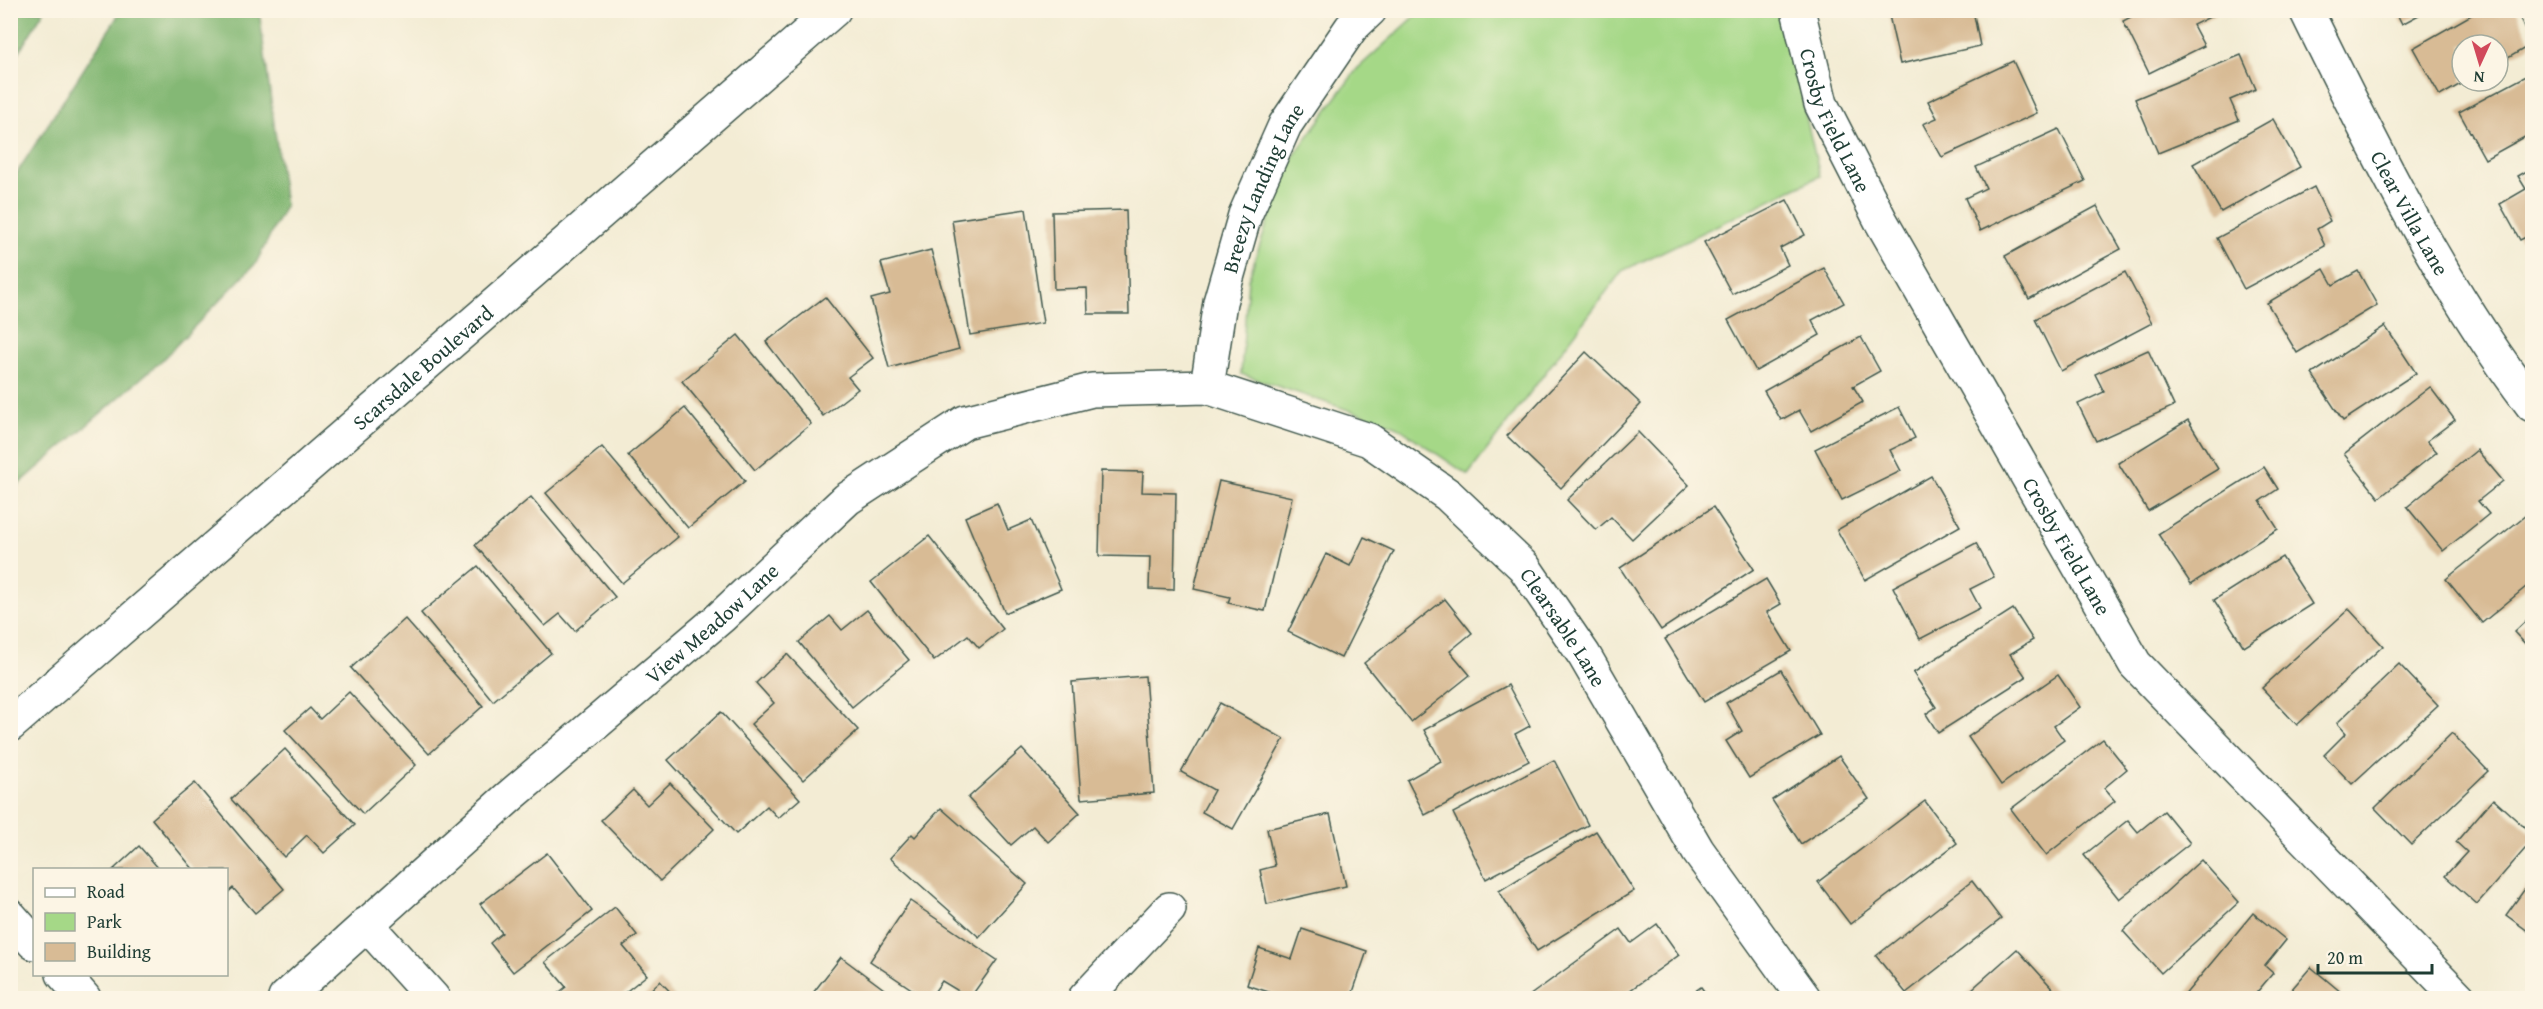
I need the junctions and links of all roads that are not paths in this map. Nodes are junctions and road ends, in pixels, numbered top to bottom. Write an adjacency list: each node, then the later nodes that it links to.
1 (834, 10): 7 (street, Scarsdale Boulevard)
2 (1798, 10): 18 (street, Crosby Field Lane)
3 (2306, 10): 6 (street, Clear Villa Lane)
4 (1352, 16): 5 (street, Breezy Landing Lane)
5 (1207, 387): 10 (street, View Meadow Lane); 17 (street, Clearsable Lane)
6 (2532, 405)
7 (10, 725)
8 (1168, 909): 16 (street)
9 (10, 916): 11 (street)
10 (366, 924): 14 (street, View Meadow Lane); 15 (street)
11 (33, 942)
12 (64, 976): 13 (street)
13 (84, 999)
14 (285, 999)
15 (433, 999)
16 (1085, 999)
17 (1804, 999)
18 (2459, 999)

